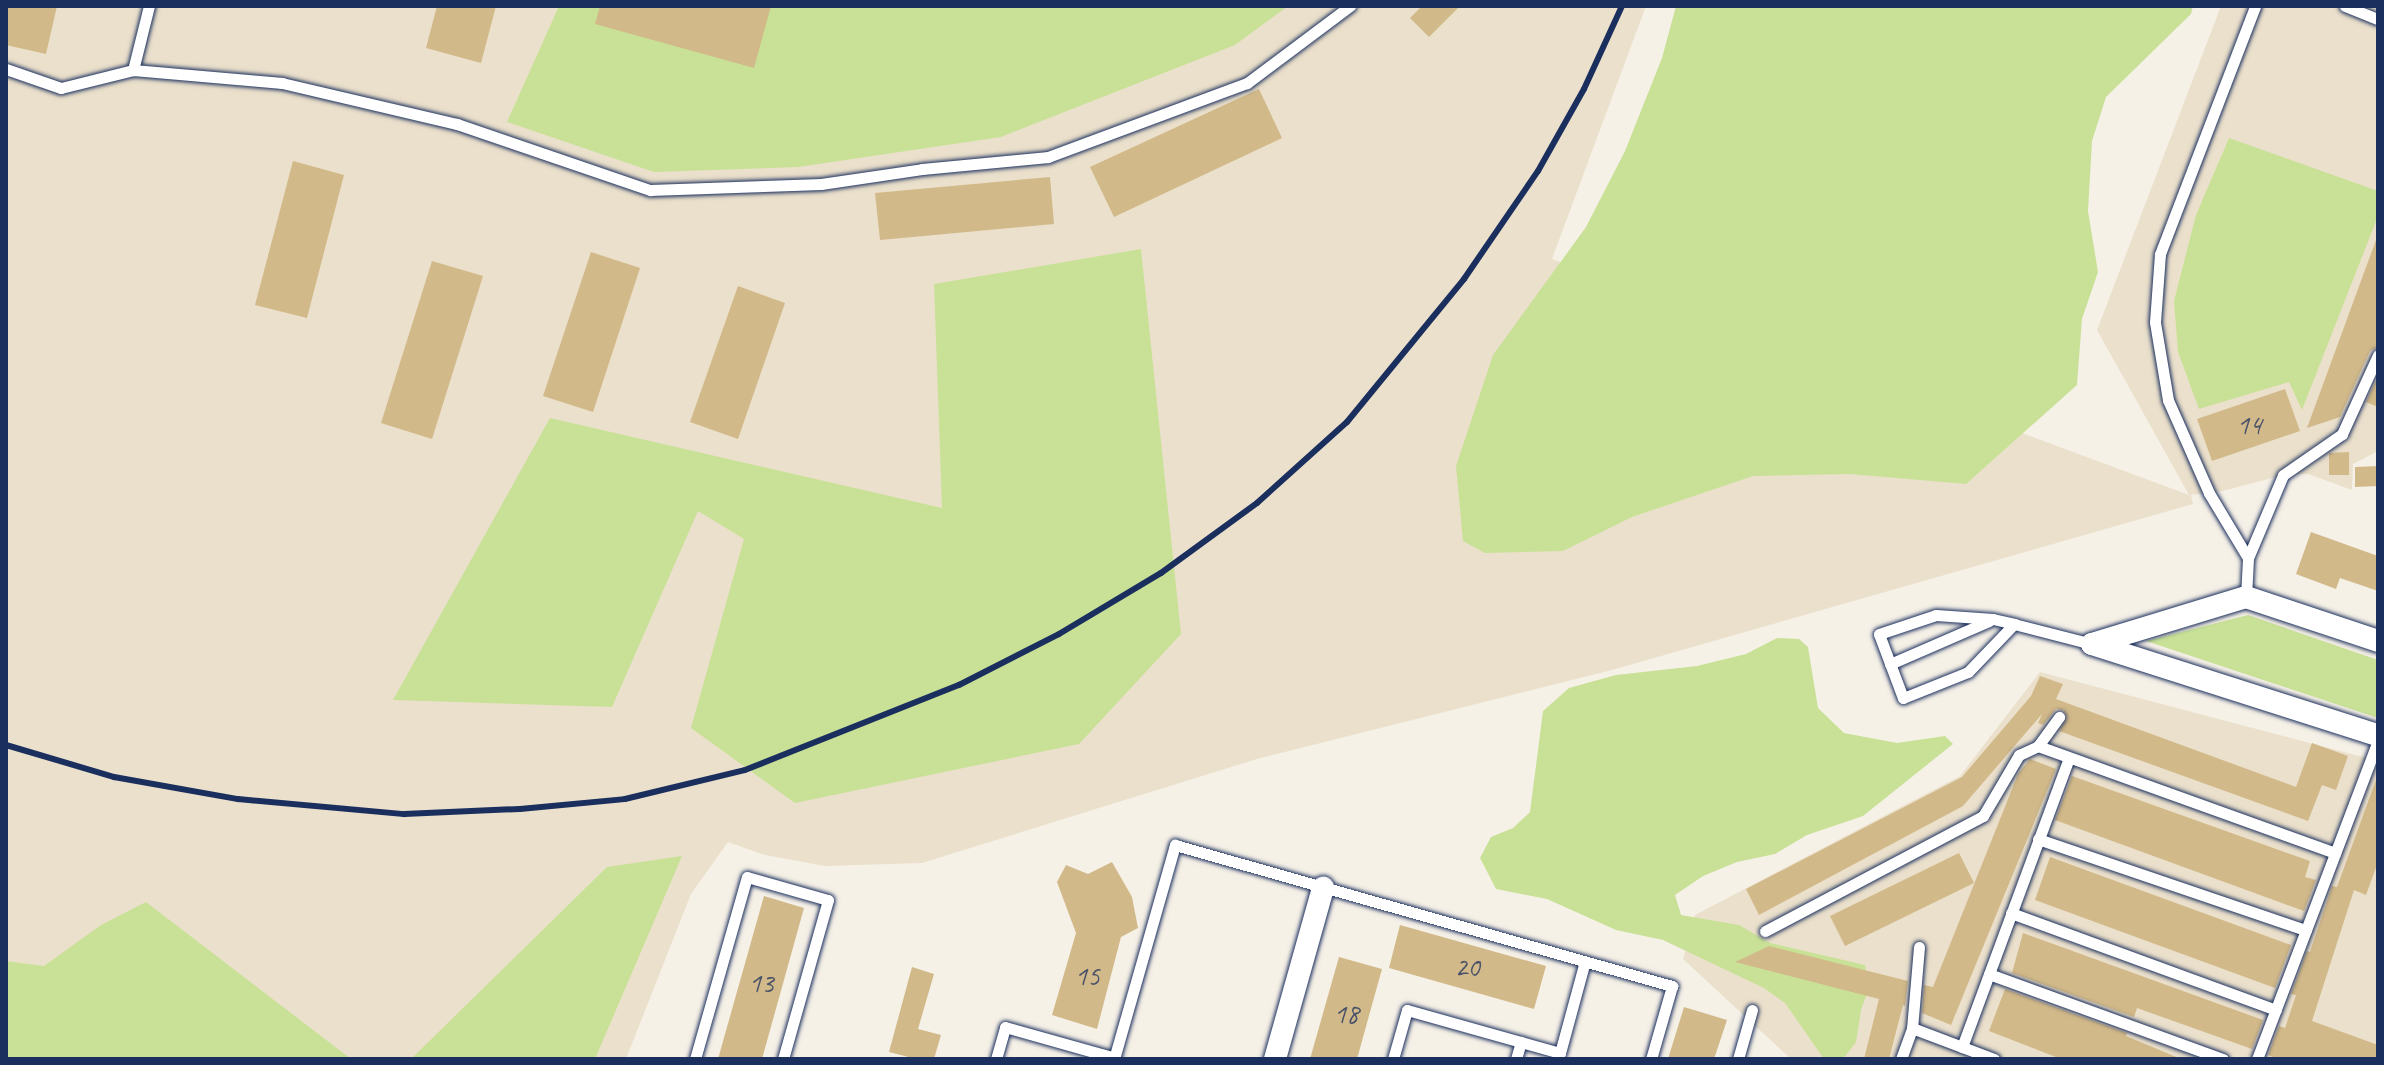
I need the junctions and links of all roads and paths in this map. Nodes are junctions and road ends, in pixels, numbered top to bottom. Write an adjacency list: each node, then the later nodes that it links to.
1 (149, 6): 7 (lane)
2 (1350, 6): 7 (lane)
3 (2255, 6): 9 (lane)
4 (2345, 6): 5 (lane)
5 (2378, 19)
6 (6, 69): 7 (lane)
7 (133, 70)
8 (2378, 355): 9 (lane)
9 (2248, 558): 10 (lane)
10 (2246, 597): 13 (street); 14 (street)
11 (1993, 619): 12 (lane); 15 (lane); 15 (lane)
12 (2014, 624): 14 (lane); 15 (lane)
13 (2378, 641)
14 (2092, 644): 17 (street)
15 (1890, 664)
16 (2059, 717): 18 (lane)
17 (2378, 737): 21 (lane)
18 (2038, 746): 19 (lane); 25 (lane)
19 (2069, 758): 20 (lane); 21 (lane)
20 (2038, 839): 23 (lane); 24 (lane)
21 (2335, 853): 24 (lane)
22 (1323, 888): 27 (lane); 34 (lane); 38 (street)
23 (2011, 913): 28 (lane); 30 (lane)
24 (2306, 930): 30 (lane)
25 (1765, 931)
26 (1919, 947): 31 (lane)
27 (1585, 961): 32 (lane); 41 (lane)
28 (1989, 974): 33 (lane); 45 (lane)
29 (1752, 1010): 42 (lane)
30 (2276, 1010): 46 (lane)
31 (1912, 1028): 33 (lane); 43 (lane)
32 (1521, 1042): 39 (lane); 40 (lane)
33 (1962, 1047): 44 (lane)
34 (1114, 1058): 37 (lane)
35 (695, 1059): 36 (lane)
36 (783, 1059)
37 (996, 1059)
38 (1275, 1059)
39 (1393, 1059)
40 (1516, 1059)
41 (1651, 1059)
42 (1738, 1059)
43 (1901, 1059)
44 (1994, 1059)
45 (2223, 1059)
46 (2257, 1059)

